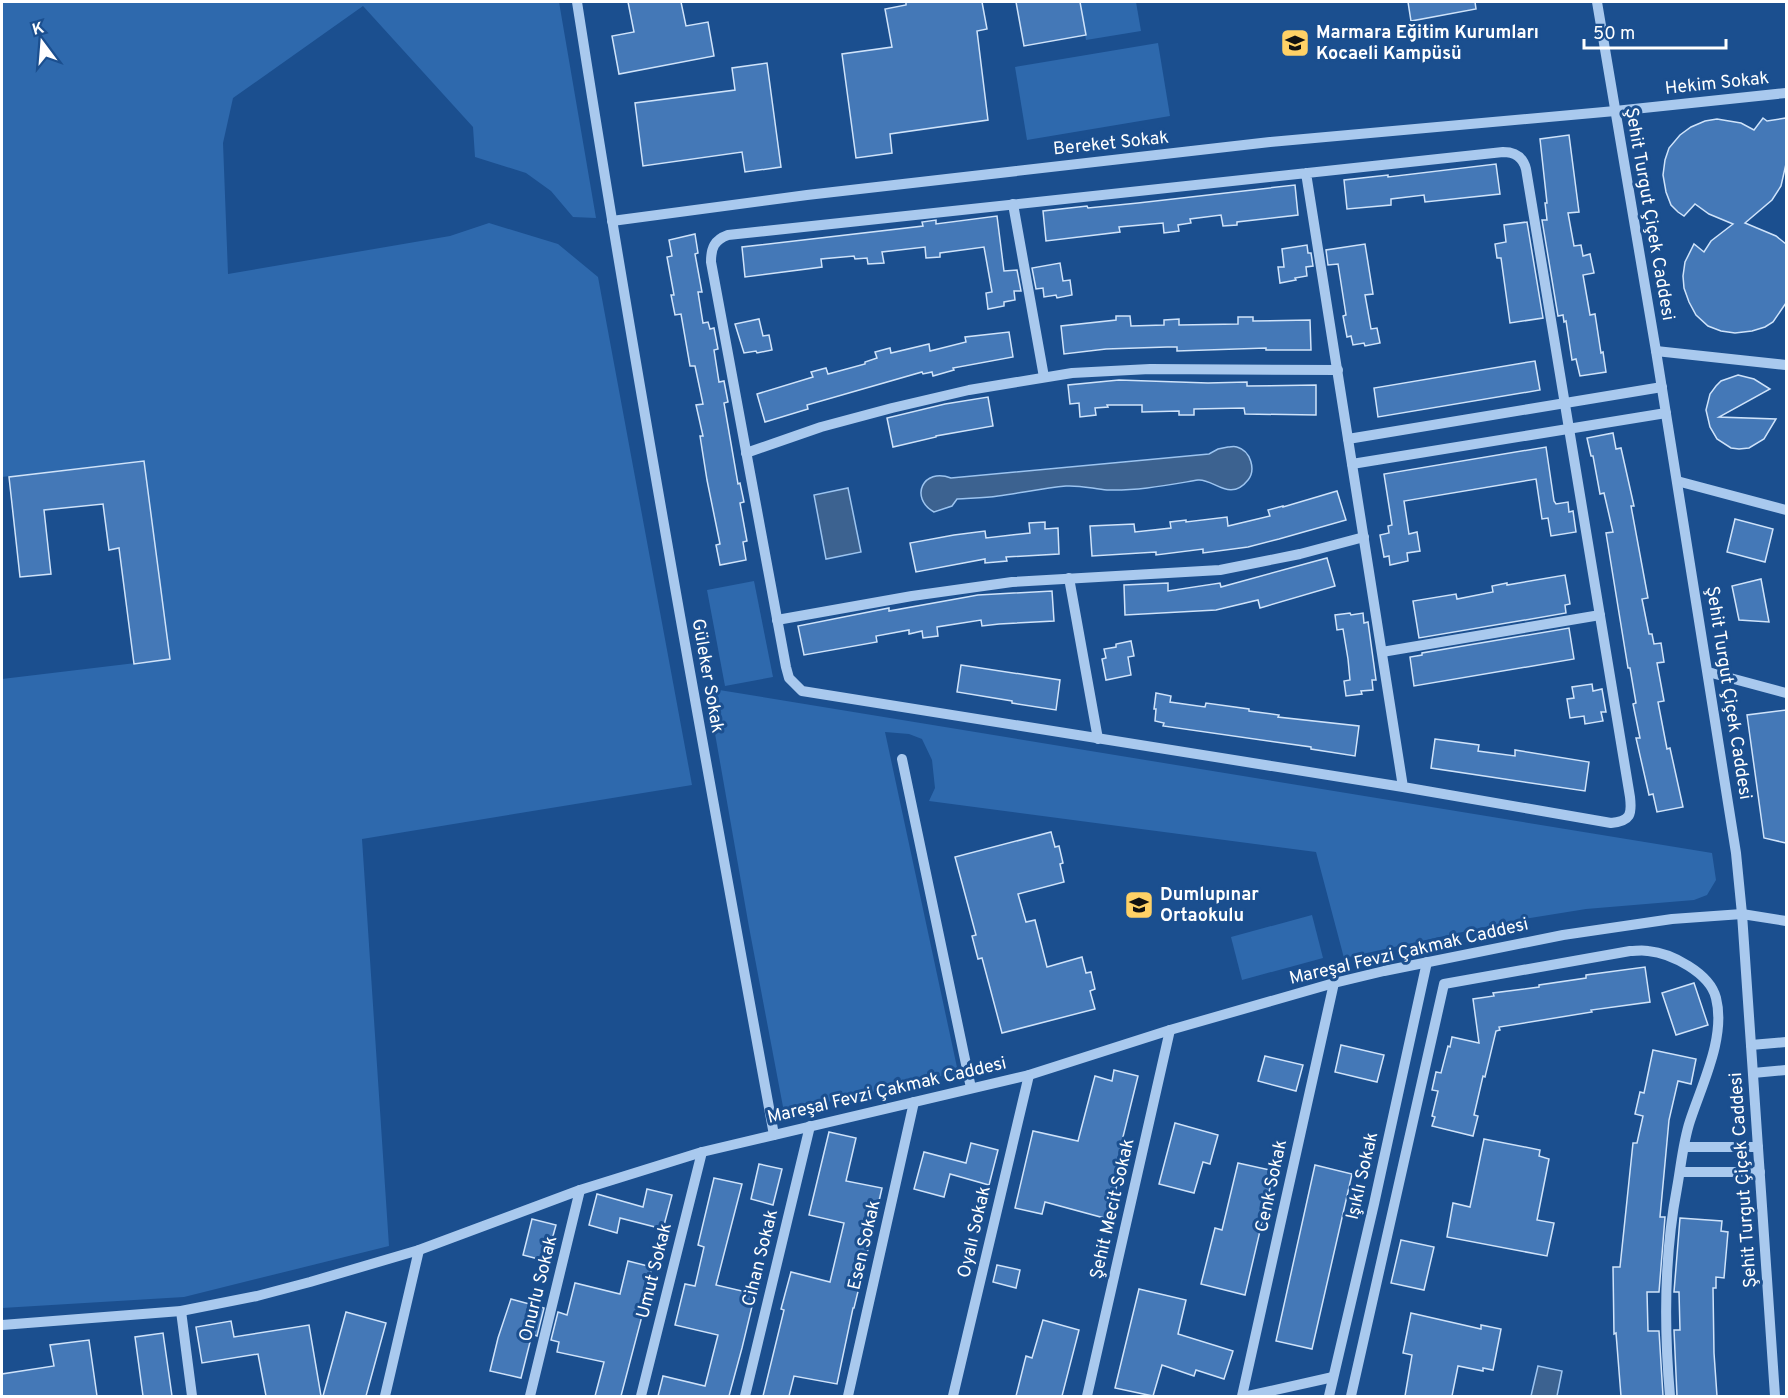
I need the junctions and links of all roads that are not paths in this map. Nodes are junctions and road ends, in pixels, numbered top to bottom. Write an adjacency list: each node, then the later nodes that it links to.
1 (578, 2): 7 (street, Güleker Sokak)
2 (1598, 2): 4 (street, Şehit Turgut Çiçek Caddesi)
3 (1786, 93): 4 (street, Hekim Sokak)
4 (1615, 111): 7 (street, Bereket Sokak); 8 (street, Şehit Turgut Çiçek Caddesi)
5 (1306, 173): 6 (street); 10 (street); 13 (street)
6 (1013, 204): 11 (street); 17 (street)
7 (612, 221): 44 (street, Güleker Sokak)
8 (1656, 351): 9 (street); 12 (street, Şehit Turgut Çiçek Caddesi)
9 (1786, 365)
10 (1338, 370): 11 (street); 16 (street)
11 (1044, 377): 17 (street)
12 (1662, 387): 13 (street); 14 (street, Şehit Turgut Çiçek Caddesi)
13 (1565, 403): 15 (street); 16 (street)
14 (1666, 413): 15 (street); 19 (street, Şehit Turgut Çiçek Caddesi)
15 (1569, 428): 18 (street); 23 (street)
16 (1348, 439): 18 (street)
17 (746, 453): 24 (street)
18 (1352, 464): 21 (street)
19 (1677, 481): 20 (street); 26 (street, Şehit Turgut Çiçek Caddesi)
20 (1786, 510)
21 (1364, 537): 22 (street); 25 (street)
22 (1070, 578): 24 (street); 28 (street)
23 (1600, 615): 25 (street); 30 (street)
24 (777, 620): 28 (street)
25 (1382, 652): 30 (street)
26 (1708, 672): 27 (street); 31 (street, Şehit Turgut Çiçek Caddesi)
27 (1786, 693)
28 (1098, 739): 30 (street)
29 (902, 759): 41 (street)
30 (1403, 787)
31 (1742, 914): 32 (street, Mareşal Fevzi Çakmak Caddesi); 33 (street, Mareşal Fevzi Çakmak Caddesi); 37 (street, Şehit Turgut Çiçek Caddesi)
32 (1786, 921)
33 (1427, 962): 34 (street, Mareşal Fevzi Çakmak Caddesi); 54 (street, Işıklı Sokak)
34 (1334, 983): 35 (street, Mareşal Fevzi Çakmak Caddesi); 63 (street, Cenk Sokak)
35 (1170, 1030): 40 (street, Mareşal Fevzi Çakmak Caddesi); 62 (street, Şehit Mecit Sokak)
36 (1786, 1042): 37 (street)
37 (1751, 1045): 39 (street, Şehit Turgut Çiçek Caddesi)
38 (1786, 1070): 39 (street)
39 (1753, 1073): 46 (street, Şehit Turgut Çiçek Caddesi)
40 (1029, 1075): 41 (street, Mareşal Fevzi Çakmak Caddesi); 61 (street, Oyalı Sokak)
41 (971, 1088): 42 (street, Mareşal Fevzi Çakmak Caddesi)
42 (914, 1101): 43 (street, Mareşal Fevzi Çakmak Caddesi); 60 (street, Esen Sokak)
43 (810, 1126): 44 (street, Mareşal Fevzi Çakmak Caddesi); 59 (street, Cihan Sokak)
44 (774, 1135): 47 (street, Mareşal Fevzi Çakmak Caddesi)
45 (1685, 1147): 46 (street); 48 (street); 66 (street)
46 (1758, 1147): 49 (street, Şehit Turgut Çiçek Caddesi)
47 (702, 1152): 50 (street, Mareşal Fevzi Çakmak Caddesi); 58 (street, Umut Sokak)
48 (1680, 1172): 49 (street); 67 (street)
49 (1760, 1172): 68 (street, Şehit Turgut Çiçek Caddesi)
50 (580, 1190): 51 (street, Mareşal Fevzi Çakmak Caddesi); 57 (street, Onurlu Sokak)
51 (419, 1250): 52 (street, Mareşal Fevzi Çakmak Caddesi); 56 (street)
52 (181, 1311): 53 (street, Mareşal Fevzi Çakmak Caddesi); 55 (street)
53 (2, 1325)
54 (1333, 1377): 64 (street); 65 (street, Işıklı Sokak)
55 (192, 1396)
56 (385, 1396)
57 (530, 1396)
58 (641, 1396)
59 (745, 1396)
60 (848, 1396)
61 (953, 1396)
62 (1088, 1396)
63 (1242, 1396)
64 (1248, 1396)
65 (1329, 1396)
66 (1351, 1396)
67 (1670, 1396)
68 (1774, 1396)

